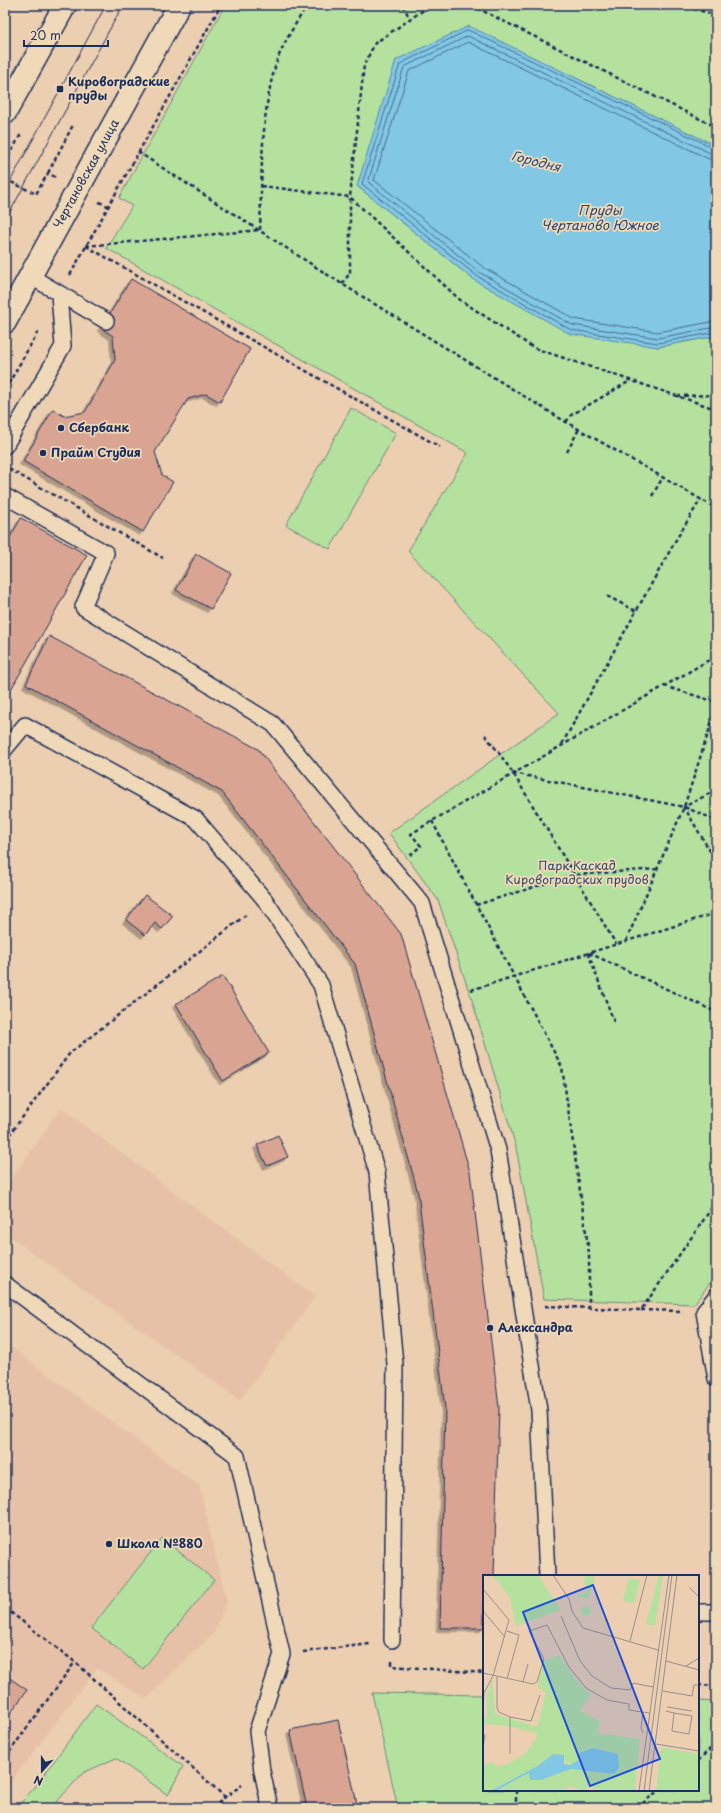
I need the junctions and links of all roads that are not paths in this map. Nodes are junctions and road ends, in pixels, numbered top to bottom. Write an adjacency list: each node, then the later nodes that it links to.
1 (64, 5): 3 (main road)
2 (179, 5): 4 (main road, Чертановская улица)
3 (5, 113)
4 (30, 276): 5 (lane); 7 (main road, Чертановская улица)
5 (59, 294): 6 (lane); 8 (lane)
6 (106, 321)
7 (5, 322)
8 (5, 446)
9 (5, 496): 14 (lane)
10 (5, 749): 17 (lane)
11 (5, 1284): 18 (lane)
12 (716, 1296): 13 (lane)
13 (716, 1379)
14 (546, 1575)
15 (699, 1612): 16 (lane)
16 (716, 1612)
17 (392, 1640)
18 (270, 1808)

